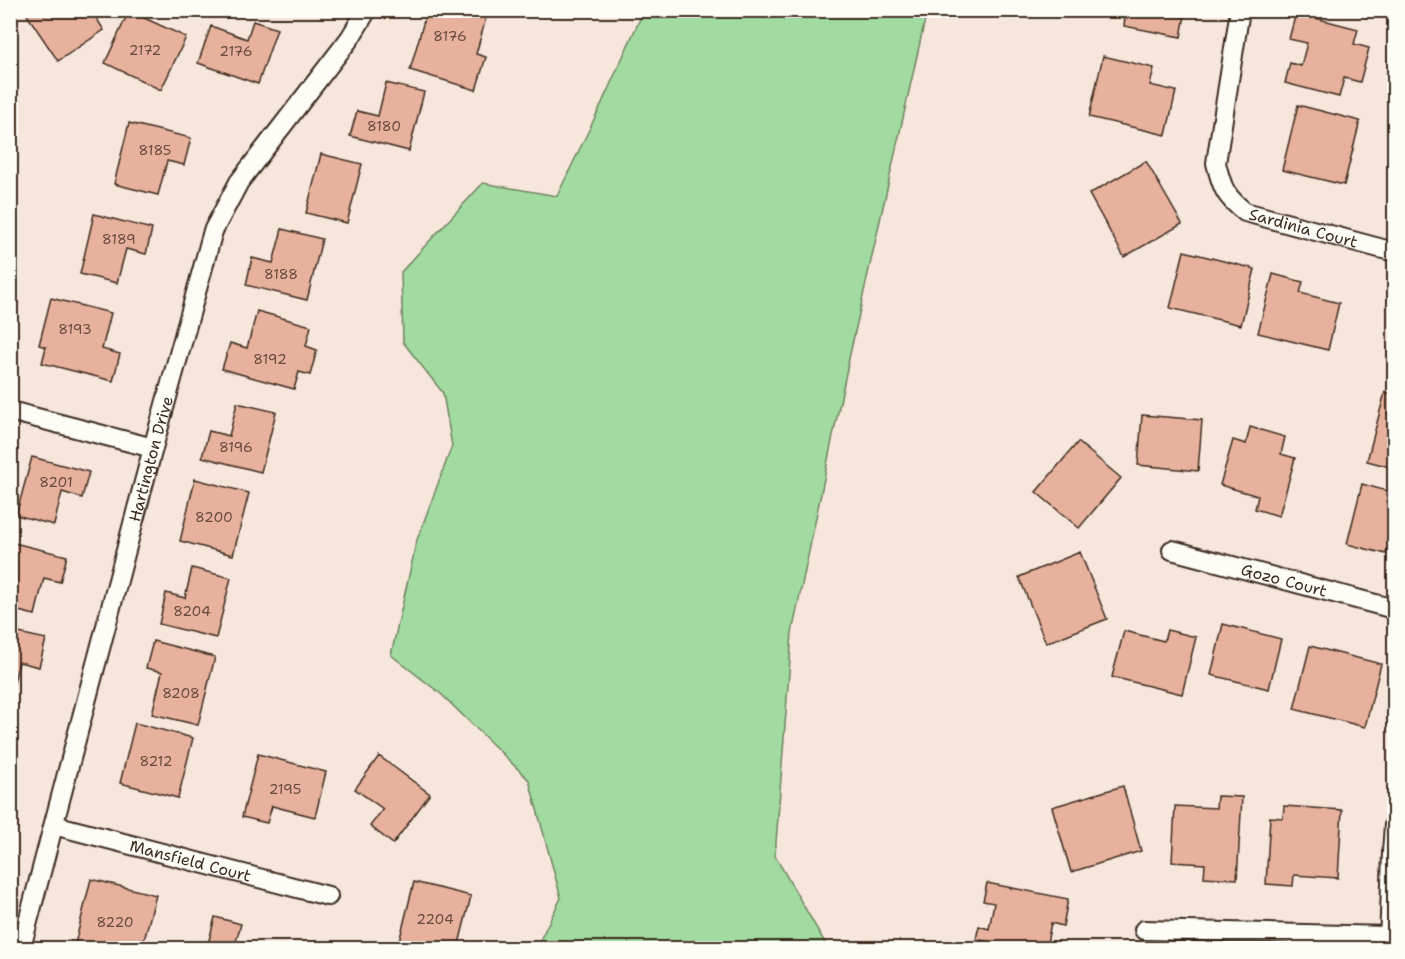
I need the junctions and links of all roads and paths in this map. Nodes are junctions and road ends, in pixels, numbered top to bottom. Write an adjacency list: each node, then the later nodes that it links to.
1 (367, 10): 5 (street, Hartington Drive)
2 (1240, 10): 3 (street, Sardinia Court)
3 (1395, 252)
4 (10, 411): 5 (street)
5 (153, 448): 8 (street, Hartington Drive)
6 (1172, 550): 7 (street, Gozo Court)
7 (1395, 609)
8 (54, 825): 10 (street, Mansfield Court); 13 (street, Hartington Drive)
9 (1395, 825): 12 (street)
10 (327, 896)
11 (1144, 930): 12 (street)
12 (1389, 942)
13 (21, 948)

